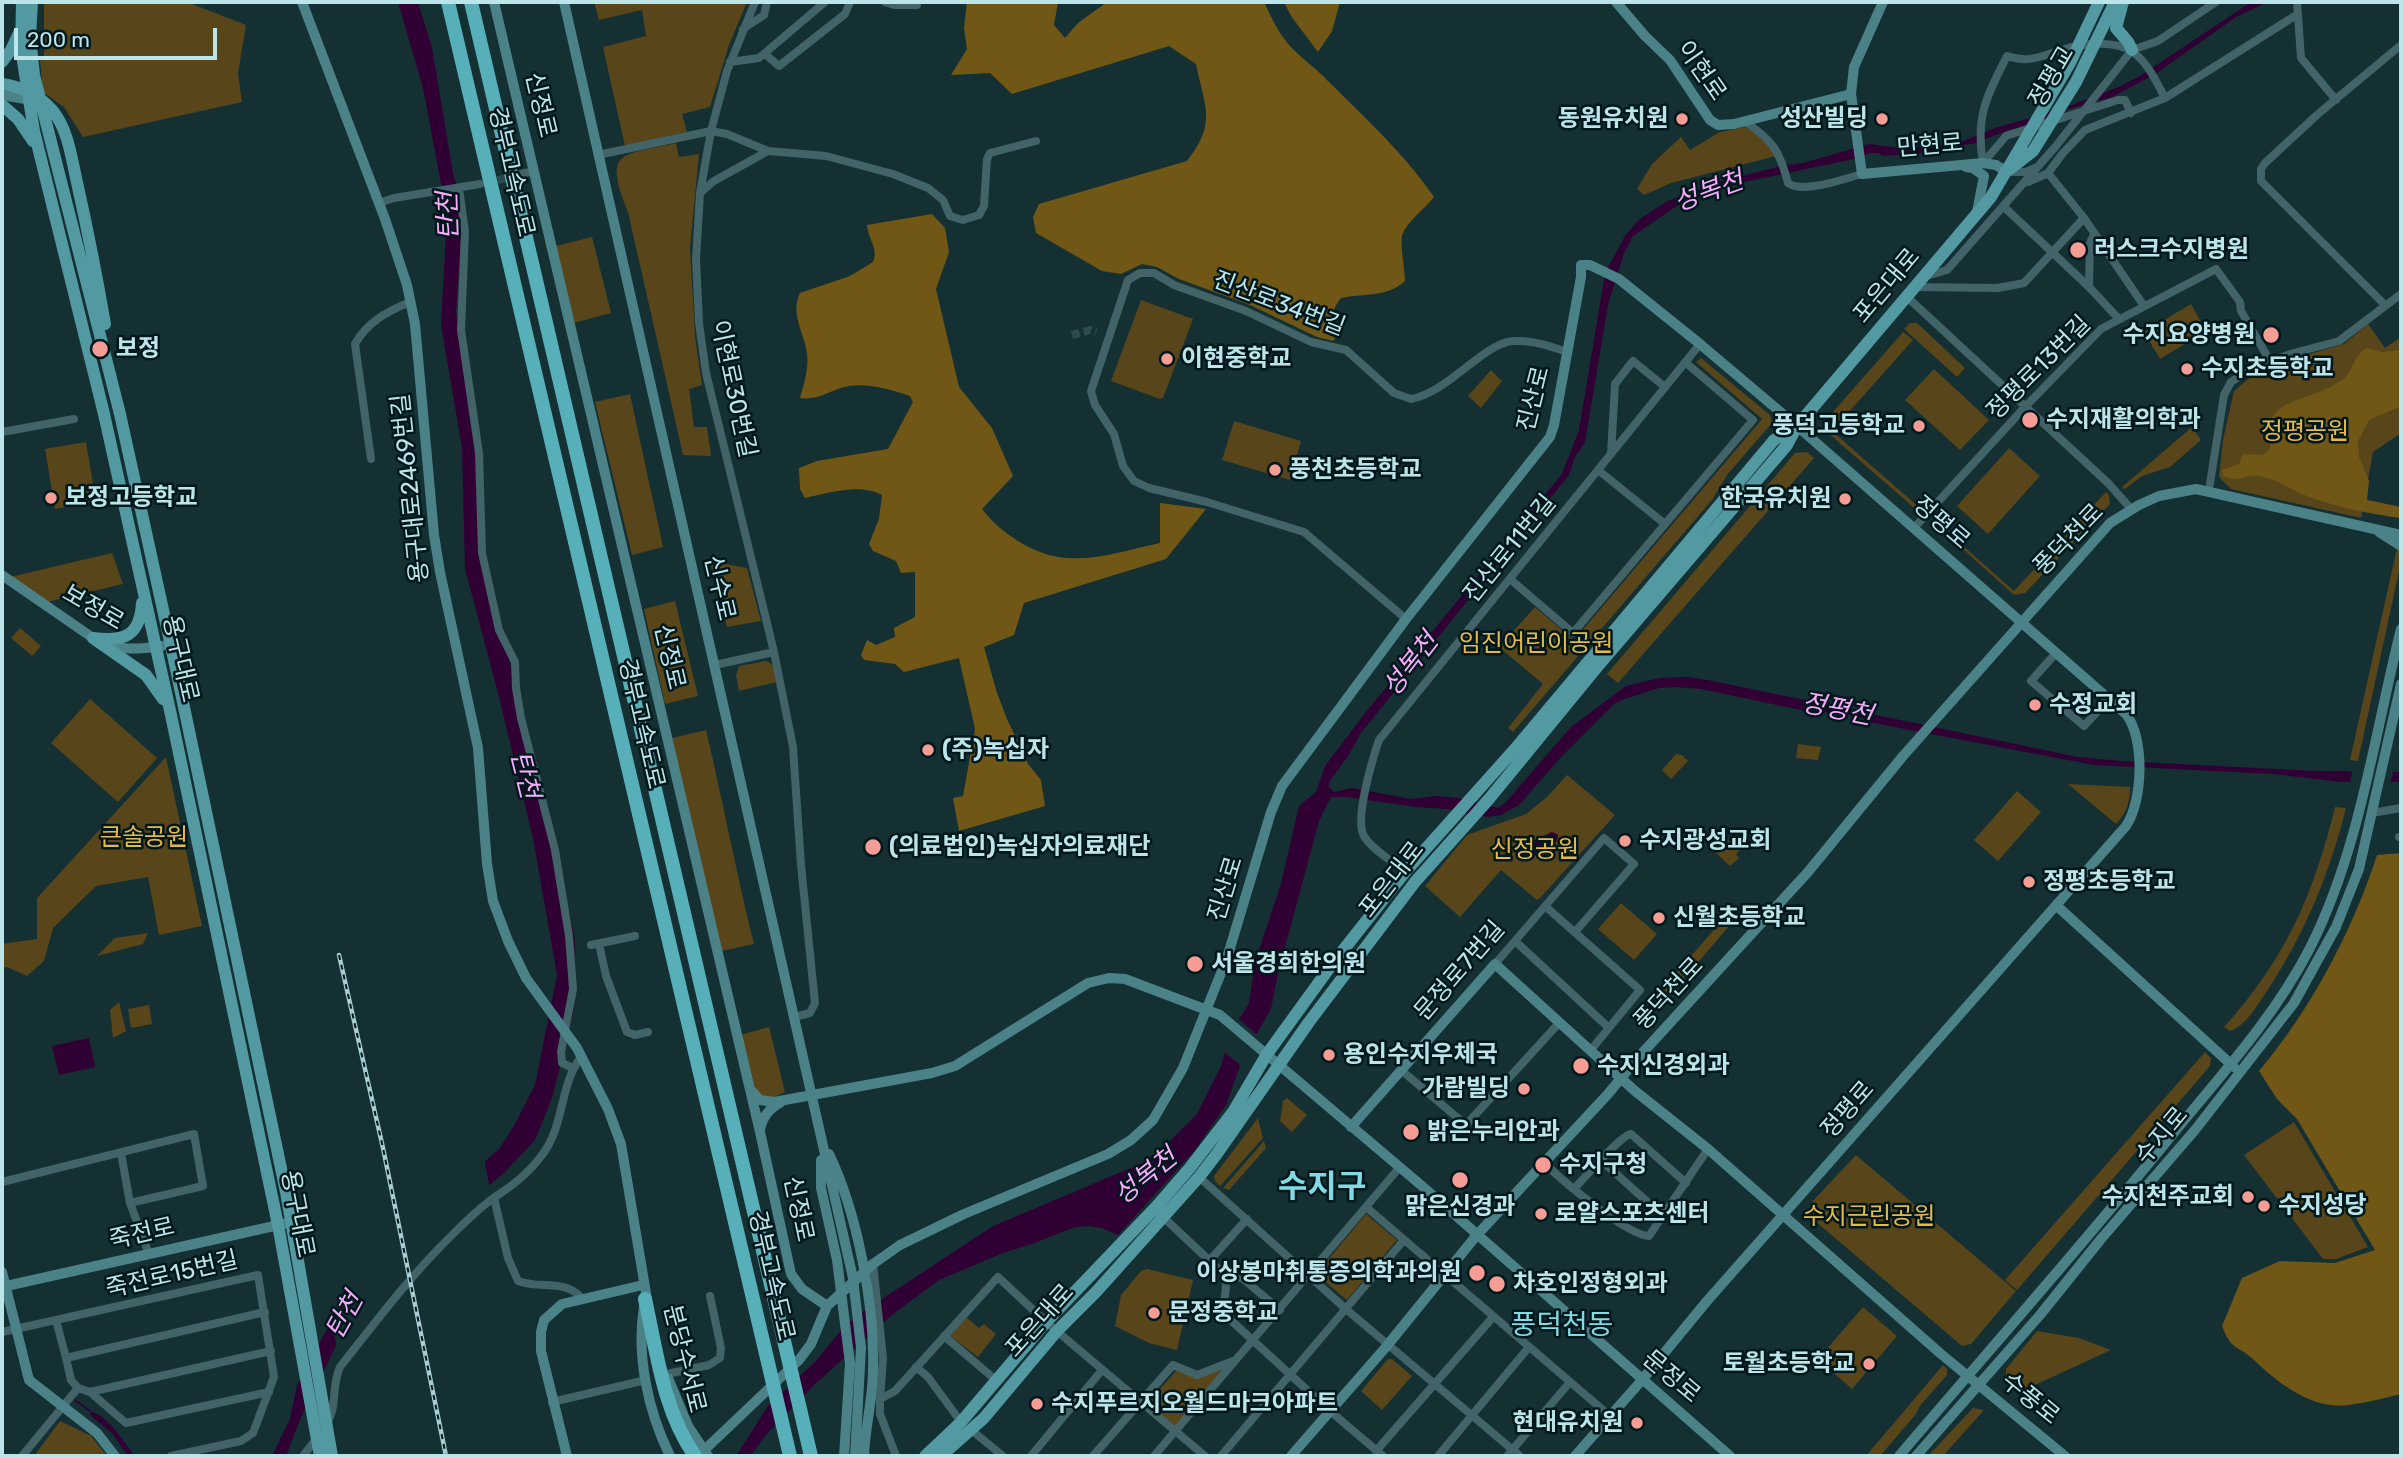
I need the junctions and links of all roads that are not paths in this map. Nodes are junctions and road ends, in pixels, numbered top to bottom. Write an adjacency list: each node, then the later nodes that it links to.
1 (22, 2): 22 (main road, 용구대로)
2 (32, 2): 27 (main road, 용구대로)
3 (302, 2): 59 (street, 용구대로2469번길)
4 (448, 2): 212 (highway, 경부고속도로)
5 (471, 2): 227 (highway, 경부고속도로)
6 (494, 2): 50 (street, 신정로)
7 (564, 2): 45 (street, 신수로)
8 (755, 2): 23 (street, 이현로30번길)
9 (767, 2): 23 (street)
10 (825, 2): 25 (street)
11 (850, 2): 25 (street)
12 (885, 2): 20 (street)
13 (1616, 2): 38 (street, 이현로)
14 (1883, 2): 31 (street)
15 (2099, 2): 51 (main road, 포은대로)
16 (2115, 2): 43 (main road, 정평교)
17 (2123, 2): 26 (main road)
18 (2216, 2): 26 (street)
19 (2297, 2): 21 (street)
20 (917, 5)
21 (2298, 15): 33 (street); 35 (street)
22 (20, 24): 27 (main road); 28 (main road); 34 (main road, 용구대로)
23 (743, 29): 29 (street, 이현로30번길)
24 (2401, 45): 35 (street)
25 (765, 54): 29 (street)
26 (2136, 55): 33 (street); 46 (street); 48 (street)
27 (32, 60): 34 (main road, 용구대로)
28 (2, 62)
29 (730, 62): 40 (street, 이현로30번길)
30 (2, 84): 77 (main road)
31 (1851, 94): 38 (street, 이현로); 49 (street)
32 (2, 95): 34 (street)
33 (2165, 98): 37 (street)
34 (34, 100): 39 (main road, 용구대로); 54 (main road, 용구대로)
35 (2336, 100): 69 (street)
36 (2, 105): 42 (main road)
37 (2131, 113): 46 (street); 52 (street)
38 (1745, 122): 49 (street)
39 (34, 131): 42 (main road, 용구대로); 54 (main road)
40 (711, 131): 44 (street); 45 (street); 58 (street, 이현로30번길)
41 (1036, 141): 44 (street)
42 (38, 149): 92 (main road, 용구대로)
43 (2033, 150): 51 (main road, 포은대로)
44 (768, 151): 58 (street)
45 (598, 155): 105 (street, 신수로)
46 (1982, 158): 47 (street, 만현로); 51 (street, 만현로)
47 (1946, 165): 49 (street, 만현로); 61 (street)
48 (2037, 167): 51 (street); 56 (street)
49 (1861, 171)
50 (534, 172): 53 (street); 133 (street, 신정로)
51 (2007, 172): 61 (main road, 포은대로)
52 (2048, 173): 56 (street); 62 (street)
53 (521, 174)
54 (58, 176): 77 (main road, 용구대로)
55 (480, 184): 57 (street)
56 (2022, 184): 60 (street)
57 (457, 189): 59 (street); 129 (street)
58 (700, 192): 103 (street, 이현로30번길)
59 (379, 203): 68 (street, 용구대로2469번길)
60 (2003, 206): 64 (street); 65 (street)
61 (1978, 212): 65 (main road, 포은대로)
62 (2084, 218): 63 (street); 64 (street)
63 (2094, 234): 66 (street); 70 (street)
64 (2053, 253): 65 (street); 66 (street)
65 (1913, 287): 78 (street); 80 (main road, 포은대로)
66 (2089, 287): 71 (street)
67 (2401, 294): 69 (street)
68 (410, 302): 83 (street); 126 (street, 용구대로2469번길)
69 (2384, 304): 74 (street)
70 (2144, 306): 71 (street, 정평로13번길); 74 (street, 정평로13번길)
71 (2118, 318): 78 (street, 정평로13번길)
72 (1700, 344): 73 (street, 진산로); 75 (street, 진산로11번길); 80 (street)
73 (1567, 352): 97 (street, 진산로); 97 (street, 진산로34번길)
74 (2270, 361): 85 (street)
75 (1685, 362): 76 (street, 진산로11번길); 87 (street)
76 (1665, 387): 82 (street, 진산로11번길); 82 (street)
77 (116, 396): 96 (main road, 용구대로)
78 (2025, 407): 86 (street); 88 (street, 정평로13번길)
79 (74, 419): 81 (street)
80 (1797, 426): 88 (street, 정평로); 112 (main road, 포은대로); 128 (main road, 포은대로)
81 (2, 432)
82 (1611, 454): 84 (street, 진산로11번길)
83 (371, 459)
84 (1598, 470): 87 (street); 94 (street, 진산로11번길)
85 (2209, 491): 86 (street, 풍덕천로); 89 (street, 풍덕천로)
86 (2132, 510): 98 (street, 풍덕천로)
87 (1665, 524): 94 (street)
88 (1914, 528): 98 (street, 정평로)
89 (2377, 531): 90 (street, 풍덕천로); 91 (street)
90 (2400, 534)
91 (2401, 546)
92 (138, 572): 95 (main road, 용구대로); 96 (main road)
93 (2, 575): 100 (street, 보정로)
94 (1510, 579): 112 (street, 진산로11번길)
95 (143, 593): 100 (main road); 102 (main road, 용구대로)
96 (163, 615): 101 (main road, 용구대로)
97 (1406, 619): 119 (street, 진산로)
98 (2021, 622): 104 (street, 정평로); 132 (street, 풍덕천로)
99 (2401, 629): 127 (street, 수지로)
100 (93, 638): 102 (street, 보정로); 109 (main road)
101 (171, 645): 102 (street, 보정로); 155 (main road, 용구대로)
102 (156, 647): 109 (main road, 용구대로)
103 (774, 652): 105 (street); 120 (street, 이현로30번길)
104 (2056, 653): 108 (street, 정평로); 108 (street)
105 (715, 665): 120 (street, 신수로)
106 (2401, 684): 107 (street)
107 (2400, 697): 110 (street, 수지로)
108 (2109, 699): 114 (street, 정평로)
109 (171, 715): 156 (main road, 용구대로)
110 (2373, 808): 111 (street); 131 (street, 수지로)
111 (2401, 808)
112 (1405, 872): 124 (main road, 포은대로)
113 (1545, 906): 115 (street); 115 (street, 문정로7번길); 117 (street, 문정로7번길)
114 (2057, 906): 127 (street); 151 (street, 정평로)
115 (1575, 932): 122 (street)
116 (635, 936): 123 (street)
117 (1515, 941): 118 (street, 문정로7번길); 122 (street)
118 (1495, 964): 121 (street, 수풍로); 130 (street, 문정로7번길)
119 (1205, 1009): 124 (street, 문정로); 134 (street, 문정로); 161 (street, 진산로)
120 (794, 1017): 134 (street, 신수로)
121 (1559, 1023): 125 (street, 수풍로); 130 (street)
122 (1608, 1027): 125 (street)
123 (648, 1032)
124 (1262, 1050): 128 (street, 문정로); 176 (main road, 포은대로)
125 (1590, 1051): 132 (street, 수풍로)
126 (579, 1053): 129 (street); 167 (street)
127 (2230, 1064): 131 (street); 191 (street, 수지로)
128 (1280, 1065): 136 (street, 문정로); 143 (main road, 포은대로)
129 (573, 1068): 148 (street)
130 (1401, 1070): 136 (street, 문정로7번길)
131 (2241, 1073): 197 (street, 수지로)
132 (1620, 1079): 138 (street, 수풍로); 141 (street, 풍덕천로)
133 (749, 1087): 135 (street); 137 (street, 신정로)
134 (812, 1095): 135 (street, 문정로); 146 (street, 신수로)
135 (785, 1100): 137 (street)
136 (1352, 1127): 142 (street, 문정로)
137 (760, 1132): 170 (street, 신정로)
138 (1708, 1149): 145 (street); 151 (street, 수풍로)
139 (121, 1153): 144 (street); 149 (street); 149 (street)
140 (1602, 1161): 145 (street); 147 (street); 152 (street)
141 (1544, 1163): 147 (street); 157 (street, 풍덕천로)
142 (1399, 1168): 150 (street); 157 (street, 문정로)
143 (1199, 1177): 153 (main road, 포은대로); 154 (street)
144 (2, 1182)
145 (1686, 1183): 152 (street)
146 (832, 1184): 213 (street); 214 (street); 228 (street)
147 (1574, 1189): 152 (street)
148 (494, 1198): 169 (street); 221 (street)
149 (130, 1203): 159 (street)
150 (1366, 1207): 158 (street); 163 (street)
151 (1784, 1215): 191 (street, 수풍로); 193 (street, 정평로)
152 (1663, 1216)
153 (1163, 1217): 160 (street); 178 (main road, 포은대로)
154 (1247, 1219): 160 (street); 163 (street)
155 (292, 1222): 156 (street, 죽전로); 210 (main road, 용구대로)
156 (278, 1225): 159 (street, 죽전로); 210 (main road, 용구대로)
157 (1476, 1236): 164 (street, 풍덕천로); 193 (street, 문정로)
158 (1403, 1241): 164 (street); 171 (street)
159 (149, 1254): 166 (street, 죽전로)
160 (1209, 1261): 165 (street)
161 (874, 1269): 170 (street, 진산로); 201 (street)
162 (2, 1272): 166 (street)
163 (1309, 1275): 171 (street); 172 (street)
164 (1445, 1276): 174 (street); 182 (street, 풍덕천로)
165 (1227, 1277): 172 (street); 181 (street)
166 (3, 1287): 177 (street)
167 (644, 1292): 169 (street); 189 (street); 192 (street); 211 (highway, 분당수서로)
168 (710, 1296): 189 (street)
169 (582, 1298): 202 (street)
170 (827, 1306): 225 (street, 진산로)
171 (1347, 1310): 182 (street); 190 (street)
172 (1280, 1311): 181 (street)
173 (265, 1312): 175 (street, 죽전로15번길); 184 (street, 죽전로15번길); 185 (street)
174 (1493, 1317): 183 (street); 196 (street)
175 (57, 1320): 177 (street, 죽전로15번길); 185 (street)
176 (1046, 1322): 178 (street); 180 (street, 포은대로); 194 (main road, 포은대로)
177 (18, 1329): 179 (street, 죽전로15번길); 204 (street)
178 (1057, 1331): 188 (street); 208 (main road, 포은대로)
179 (2, 1332)
180 (944, 1336): 187 (street, 포은대로); 194 (street, 포은대로)
181 (1253, 1342): 186 (street); 190 (street)
182 (1388, 1345): 196 (street); 205 (street, 풍덕천로)
183 (1529, 1347): 195 (street); 206 (street)
184 (271, 1351): 199 (street); 200 (street, 죽전로15번길)
185 (66, 1358): 198 (street)
186 (1238, 1359): 203 (street); 209 (street)
187 (916, 1367): 201 (street, 포은대로); 208 (street)
188 (1102, 1370): 203 (street); 233 (street)
189 (667, 1374): 211 (street)
190 (1289, 1374): 205 (street); 237 (street)
191 (1968, 1375): 197 (street, 수풍로); 242 (street, 수지로)
192 (646, 1380): 202 (street); 211 (street)
193 (1642, 1380): 207 (street, 정평로); 241 (street, 문정로)
194 (997, 1381): 208 (main road, 포은대로)
195 (1570, 1382): 207 (street); 217 (street)
196 (1436, 1383): 206 (street); 216 (street)
197 (1980, 1385): 243 (street, 수지로); 244 (street, 수풍로)
198 (78, 1389): 199 (street); 204 (street)
199 (90, 1392): 200 (street)
200 (268, 1392): 220 (street, 죽전로15번길)
201 (880, 1398): 229 (street)
202 (552, 1402): 224 (street)
203 (1140, 1402): 209 (street); 234 (street)
204 (66, 1403): 218 (street); 219 (street)
205 (1330, 1411): 215 (street, 풍덕천로); 216 (street)
206 (1471, 1415): 217 (street); 238 (street)
207 (1610, 1416): 240 (street, 정평로)
208 (966, 1426): 230 (main road, 포은대로); 231 (main road, 포은대로); 232 (street)
209 (1175, 1431): 235 (street); 236 (street)
210 (323, 1435): 222 (main road); 223 (main road)
211 (681, 1449): 225 (highway, 분당수서로); 226 (street)
212 (788, 1449)
213 (864, 1452)
214 (844, 1453)
215 (1298, 1453)
216 (1379, 1453)
217 (1509, 1453): 239 (street)
218 (22, 1456)
219 (115, 1456)
220 (171, 1456)
221 (303, 1456)
222 (320, 1456)
223 (332, 1456)
224 (567, 1456)
225 (697, 1456)
226 (708, 1456)
227 (811, 1456)
228 (855, 1456)
229 (896, 1456)
230 (925, 1456)
231 (941, 1456)
232 (1003, 1456)
233 (1031, 1456)
234 (1093, 1456)
235 (1154, 1456)
236 (1205, 1456)
237 (1221, 1456)
238 (1438, 1456)
239 (1520, 1456)
240 (1575, 1456)
241 (1730, 1456)
242 (1899, 1456)
243 (1916, 1456)
244 (2065, 1456)

